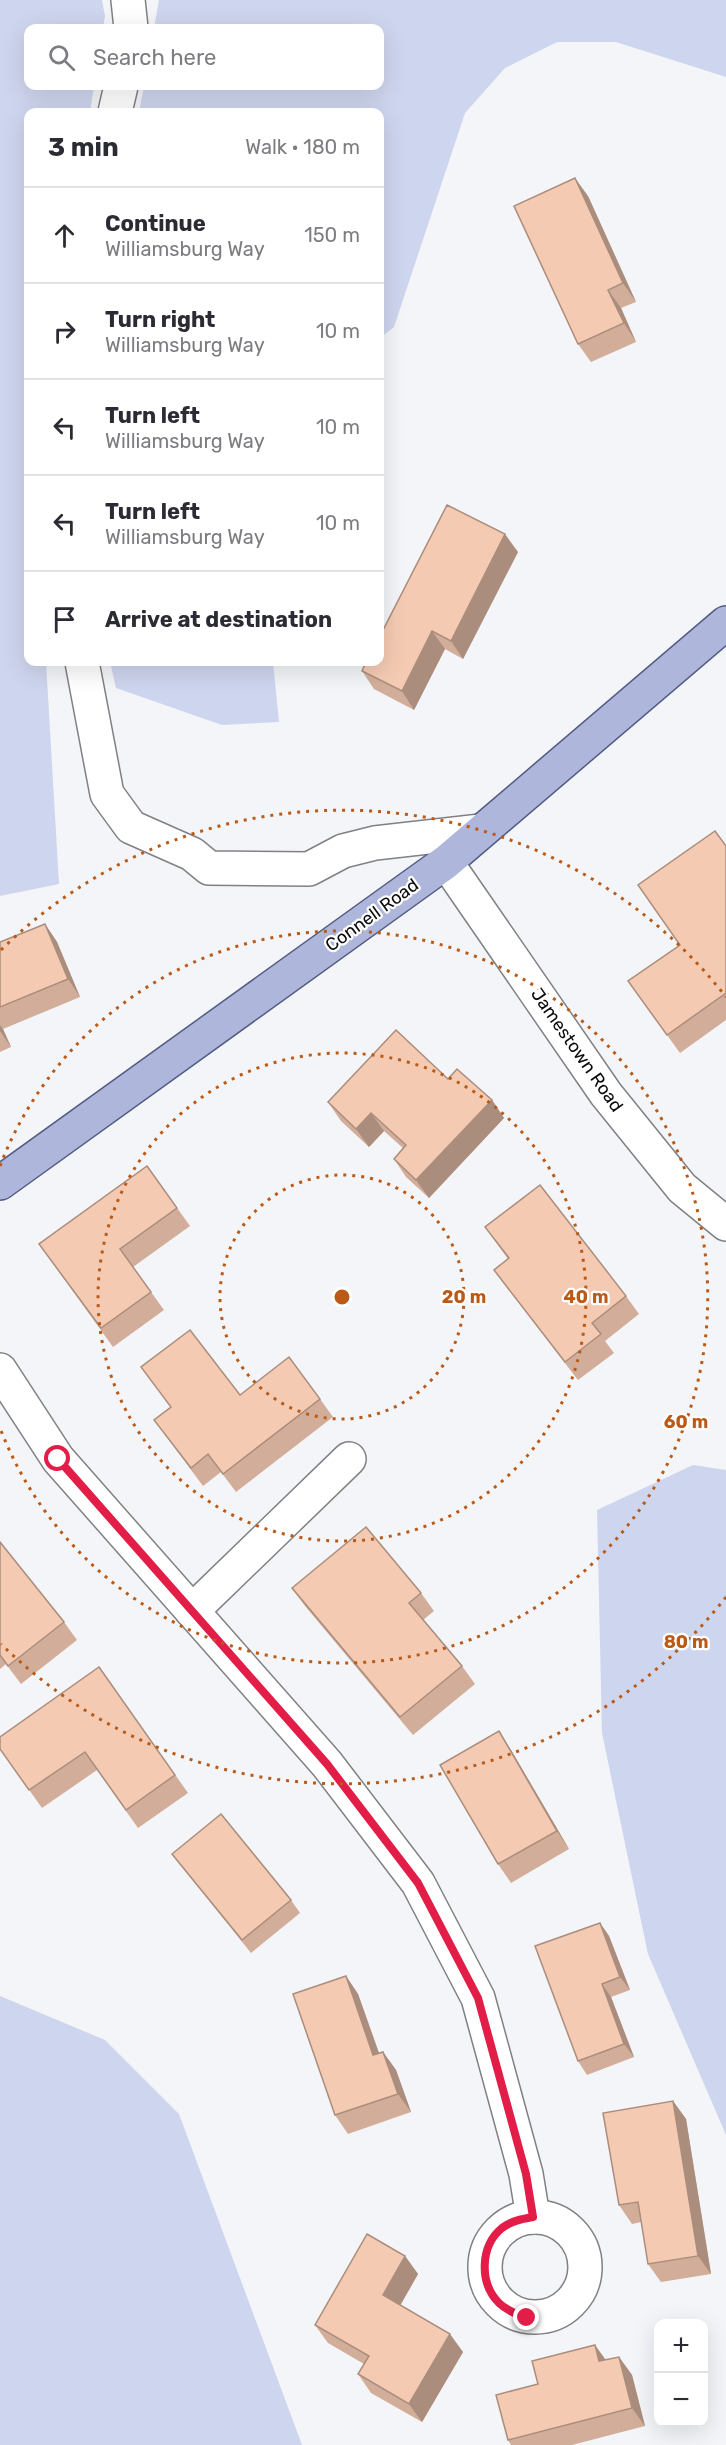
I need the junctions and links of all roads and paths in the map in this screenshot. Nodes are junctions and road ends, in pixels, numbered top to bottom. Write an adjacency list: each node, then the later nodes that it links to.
1 (128, 0): 2 (street)
2 (131, 24)
3 (120, 90): 4 (street)
4 (116, 108)
5 (726, 622): 7 (main road, Connell Road)
6 (83, 666): 7 (street)
7 (482, 831): 8 (main road, Connell Road)
8 (446, 862): 9 (main road, Connell Road); 10 (street, Jamestown Road)
9 (0, 1183)
10 (726, 1224)
11 (0, 1370): 13 (street)
12 (349, 1459): 13 (street)
13 (192, 1611): 14 (street)
14 (533, 2217)

